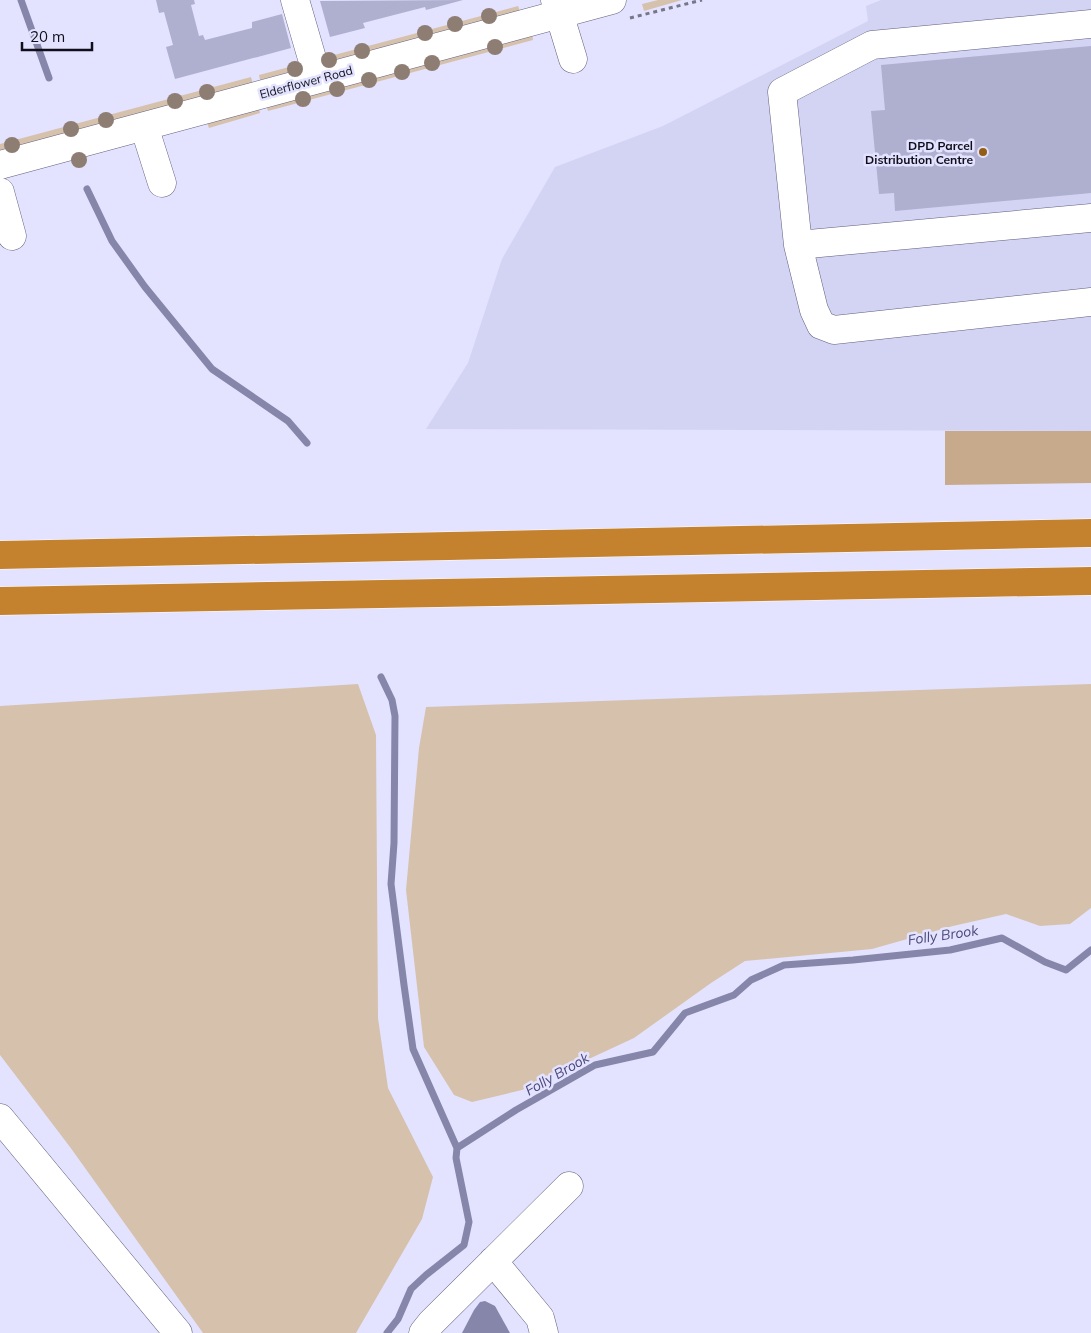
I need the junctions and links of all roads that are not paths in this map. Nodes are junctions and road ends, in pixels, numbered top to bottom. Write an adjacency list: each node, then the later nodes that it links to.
1 (294, 0): 6 (street)
2 (612, 0): 3 (street, Elderflower Road)
3 (557, 7): 5 (street); 6 (street, Elderflower Road)
4 (1091, 24): 13 (street)
5 (573, 59)
6 (318, 79): 7 (street, Elderflower Road)
7 (144, 126): 8 (street, Elderflower Road); 9 (street)
8 (0, 165)
9 (162, 183)
10 (0, 192): 12 (street)
11 (1091, 218): 13 (street)
12 (12, 236)
13 (798, 245): 14 (street)
14 (1091, 302)
15 (1091, 533): 16 (highway)
16 (0, 555)
17 (1091, 582): 18 (highway)
18 (0, 601)
19 (0, 1118): 22 (street)
20 (569, 1186): 21 (street)
21 (493, 1261): 23 (street); 24 (street)
22 (178, 1333)
23 (423, 1333)
24 (544, 1333)

